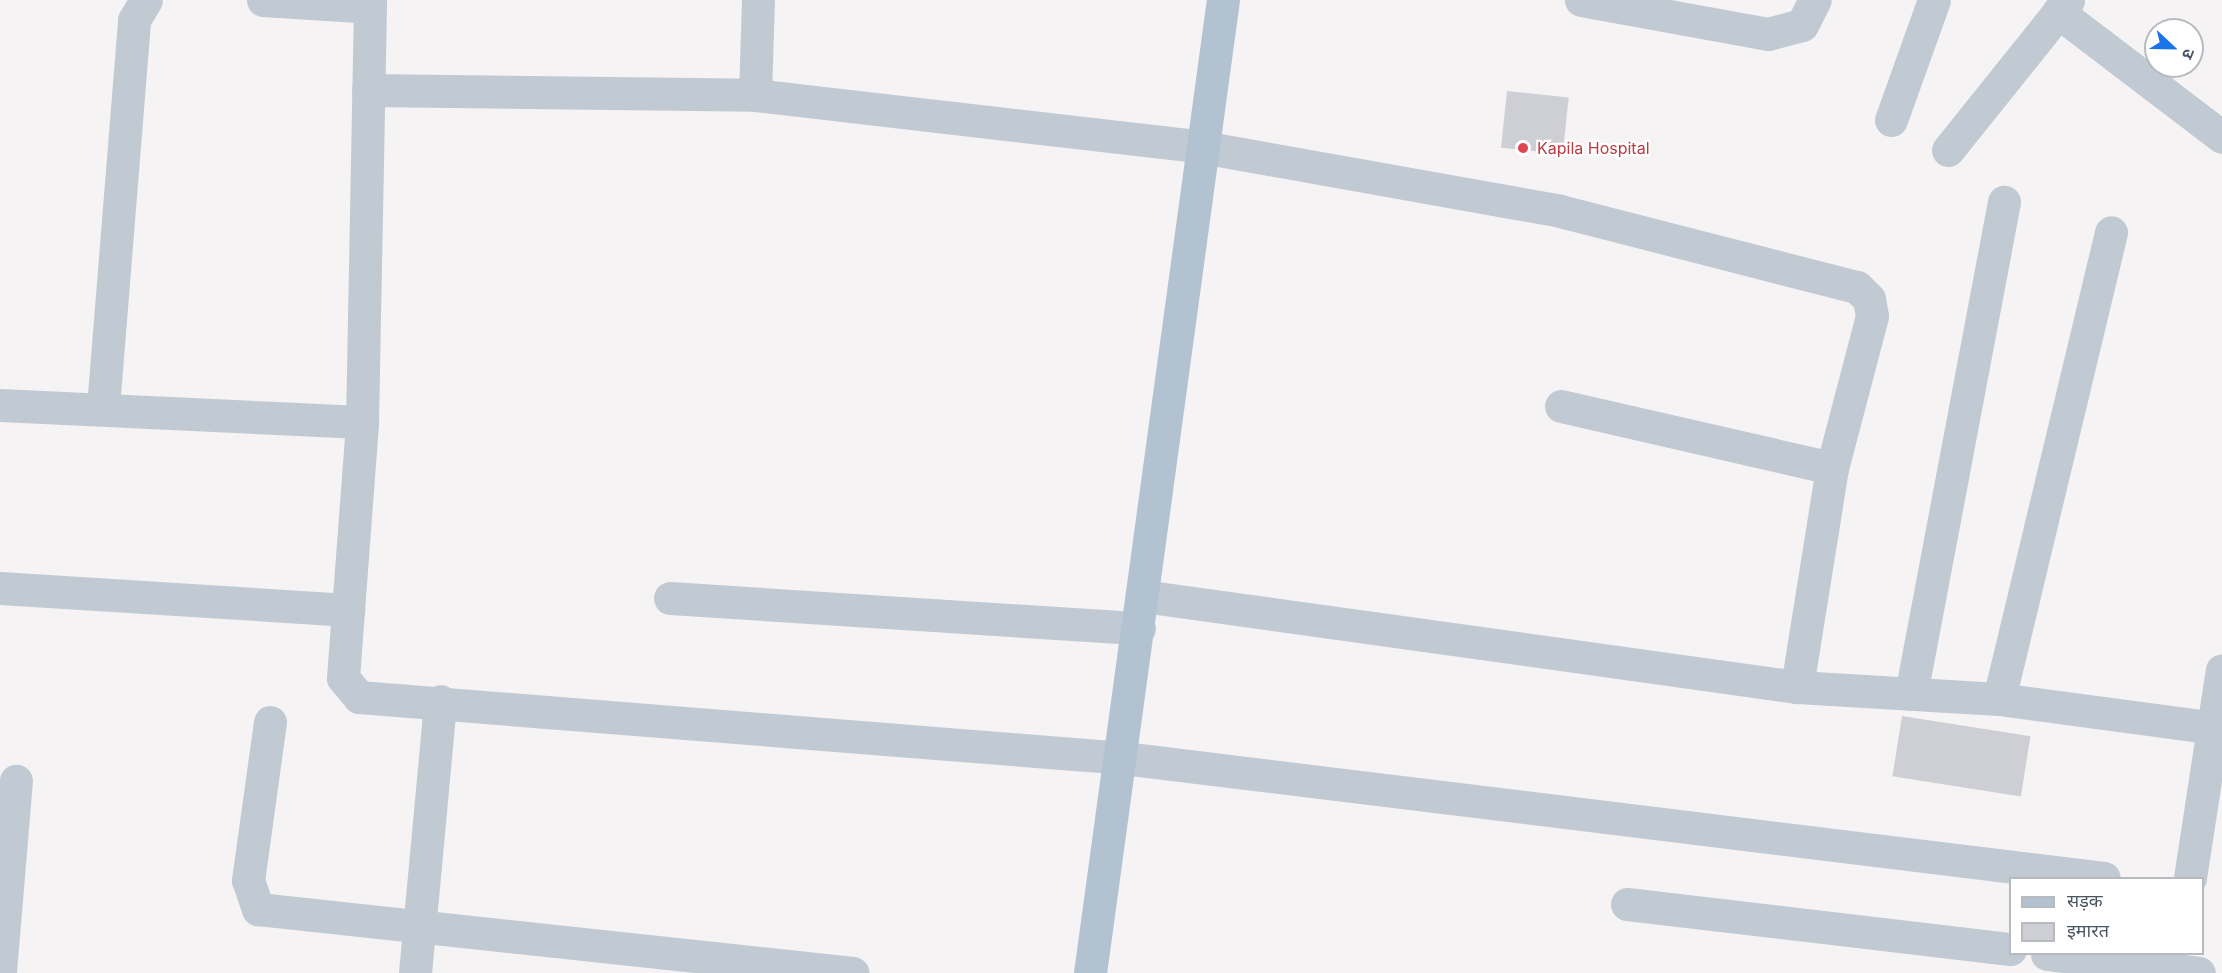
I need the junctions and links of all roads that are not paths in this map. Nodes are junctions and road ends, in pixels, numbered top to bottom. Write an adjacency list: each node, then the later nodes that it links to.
1 (146, 0): 21 (street)
2 (263, 0): 8 (street)
3 (758, 0): 12 (street)
4 (1223, 0): 15 (main road)
5 (1581, 0): 10 (street)
6 (1815, 0): 10 (street)
7 (1934, 0): 13 (street)
8 (370, 3): 11 (street)
9 (2063, 6): 14 (street); 16 (street)
10 (1710, 12)
11 (368, 90): 12 (street); 22 (street)
12 (755, 95): 15 (street)
13 (1891, 120)
14 (2222, 137)
15 (1202, 147): 23 (street); 25 (main road)
16 (1948, 150)
17 (2004, 202): 31 (street)
18 (2111, 231): 32 (street)
19 (0, 405): 21 (street)
20 (1561, 406): 23 (street)
21 (103, 407): 22 (street)
22 (362, 422): 27 (street)
23 (1832, 468): 30 (street)
24 (0, 588): 27 (street)
25 (1143, 597): 28 (main road); 30 (street)
26 (670, 598): 28 (street)
27 (348, 610): 33 (street)
28 (1139, 628): 36 (main road)
29 (2222, 670): 35 (street)
30 (1797, 687): 31 (street)
31 (1911, 694): 32 (street)
32 (1999, 699): 35 (street)
33 (440, 701): 36 (street); 41 (street)
34 (270, 722): 41 (street)
35 (2209, 728): 39 (street)
36 (1123, 758): 38 (street); 48 (main road)
37 (16, 781): 45 (street)
38 (2088, 877)
39 (2190, 877)
40 (1627, 904): 42 (street)
41 (419, 929): 46 (street); 47 (street)
42 (2009, 949)
43 (2059, 955): 44 (street)
44 (2186, 967)
45 (0, 971)
46 (415, 973)
47 (853, 973)
48 (1090, 973)

